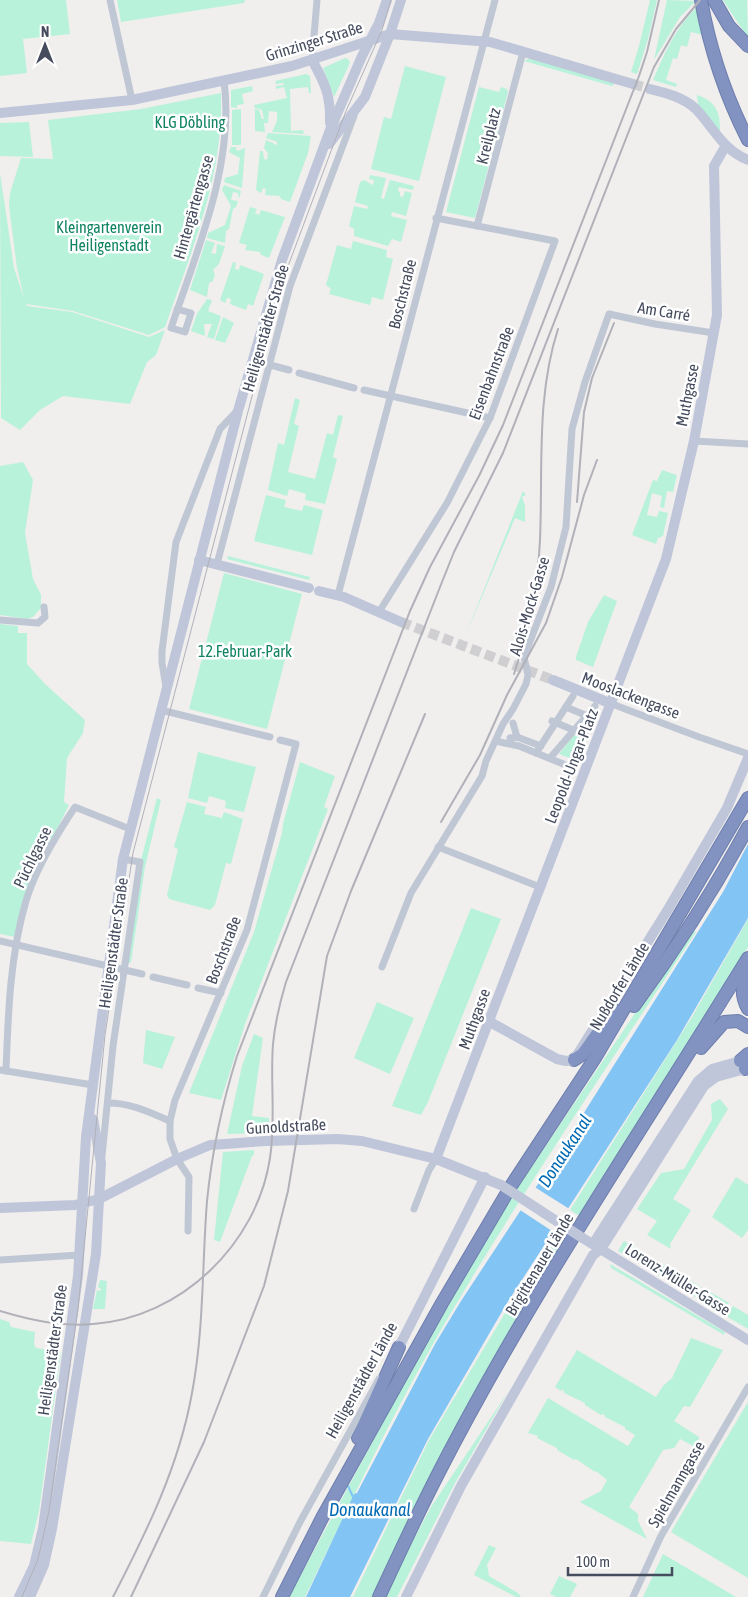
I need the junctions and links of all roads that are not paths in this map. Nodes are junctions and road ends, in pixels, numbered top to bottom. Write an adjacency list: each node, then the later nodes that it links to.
1 (110, 0): 17 (street)
2 (317, 0): 13 (street)
3 (387, 0): 9 (main road, Heiligenstädter Straße)
4 (401, 0): 8 (main road, Heiligenstädter Straße)
5 (495, 0): 10 (street, Boschstraße)
6 (701, 0): 21 (highway)
7 (714, 0): 11 (highway)
8 (390, 34): 9 (main road, Grinzinger Straße); 10 (main road, Grinzinger Straße); 18 (main road, Heiligenstädter Straße)
9 (371, 40): 13 (main road, Grinzinger Straße); 20 (main road, Heiligenstädter Straße)
10 (483, 41): 12 (main road, Grinzinger Straße); 25 (street, Boschstraße)
11 (748, 46)
12 (523, 52): 15 (main road, Grinzinger Straße); 26 (street, Kreilplatz)
13 (312, 60): 14 (main road, Grinzinger Straße); 20 (main road)
14 (224, 81): 17 (main road, Grinzinger Straße); 27 (street, Hintergärtengasse)
15 (633, 84)
16 (650, 89): 22 (main road)
17 (132, 100): 19 (main road, Grinzinger Straße)
18 (358, 105): 23 (main road, Heiligenstädter Straße); 31 (street, Heiligenstädter Straße)
19 (0, 113)
20 (330, 130): 23 (main road, Heiligenstädter Straße)
21 (748, 140)
22 (726, 147): 24 (main road); 29 (main road, Muthgasse)
23 (322, 153): 30 (main road, Heiligenstädter Straße)
24 (746, 159)
25 (436, 218): 26 (street, Eisenbahnstraße); 36 (street, Boschstraße)
26 (477, 226): 38 (street, Eisenbahnstraße)
27 (177, 309)
28 (610, 314): 29 (street, Am Carré); 75 (street, Alois-Mock-Gasse)
29 (714, 333): 39 (main road, Muthgasse)
30 (252, 360): 31 (street); 37 (main road, Heiligenstädter Straße)
31 (269, 365): 32 (street); 42 (street, Heiligenstädter Straße)
32 (289, 370)
33 (299, 373): 34 (street)
34 (354, 388)
35 (364, 390): 36 (street)
36 (390, 396): 38 (street); 43 (street, Boschstraße)
37 (238, 411): 41 (main road, Heiligenstädter Straße); 49 (street, Heiligenstädter Straße)
38 (490, 418): 45 (street, Eisenbahnstraße)
39 (694, 441): 40 (street); 51 (main road, Muthgasse)
40 (748, 444)
41 (200, 560): 42 (main road); 49 (main road, Heiligenstädter Straße)
42 (217, 564): 43 (main road)
43 (338, 595): 45 (main road)
44 (44, 607): 46 (street)
45 (379, 612): 47 (main road)
46 (0, 620)
47 (401, 622)
48 (553, 680): 51 (main road, Mooslackengasse)
49 (166, 688): 54 (main road, Heiligenstädter Straße)
50 (573, 696): 53 (street, Leopold-Ungar-Platz)
51 (612, 704): 65 (street, Mooslackengasse); 74 (main road, Leopold-Ungar-Platz)
52 (595, 706): 55 (street, Leopold-Ungar-Platz)
53 (566, 707): 55 (street, Leopold-Ungar-Platz); 56 (street, Leopold-Ungar-Platz)
54 (160, 710): 60 (street); 72 (main road, Heiligenstädter Straße)
55 (589, 717): 58 (street, Leopold-Ungar-Platz)
56 (553, 722): 58 (street, Leopold-Ungar-Platz); 63 (street, Leopold-Ungar-Platz)
57 (513, 723): 62 (street)
58 (574, 731): 59 (street, Leopold-Ungar-Platz); 66 (street, Leopold-Ungar-Platz)
59 (585, 735)
60 (270, 737)
61 (280, 740): 90 (street, Boschstraße)
62 (506, 741): 63 (street); 64 (street, Leopold-Ungar-Platz)
63 (541, 746): 64 (street, Leopold-Ungar-Platz)
64 (536, 753): 66 (street, Leopold-Ungar-Platz)
65 (748, 754)
66 (550, 758): 68 (street, Leopold-Ungar-Platz)
67 (748, 758): 95 (main road, Nußdorfer Lände)
68 (573, 768)
69 (748, 786): 73 (highway)
70 (748, 798): 73 (highway, Nußdorfer Lände)
71 (748, 827): 94 (highway)
72 (130, 829): 76 (main road, Heiligenstädter Straße); 80 (street, Püchlgasse)
73 (727, 836): 78 (highway, Nußdorfer Lände)
74 (559, 838): 77 (main road, Muthgasse)
75 (438, 847): 77 (street); 83 (street, Alois-Mock-Gasse)
76 (123, 859): 82 (main road, Heiligenstädter Straße); 84 (street, Heiligenstädter Straße)
77 (540, 887): 92 (main road, Muthgasse)
78 (675, 922): 94 (highway, Nußdorfer Lände); 95 (highway)
79 (0, 941): 80 (street)
80 (18, 945): 82 (street); 97 (street, Püchlgasse)
81 (748, 958): 99 (highway, Brigittenauer Lände)
82 (107, 966): 84 (street); 98 (main road, Heiligenstädter Straße)
83 (382, 967)
84 (123, 969): 86 (street); 101 (street, Heiligenstädter Straße)
85 (748, 971): 91 (highway)
86 (142, 974)
87 (152, 977): 88 (street)
88 (187, 985)
89 (198, 988): 90 (street)
90 (221, 993): 102 (street, Boschstraße)
91 (748, 1009)
92 (490, 1022): 95 (main road); 104 (main road, Muthgasse)
93 (748, 1027): 99 (highway)
94 (595, 1058): 107 (highway, Nußdorfer Lände)
95 (574, 1060)
96 (746, 1065): 114 (main road)
97 (3, 1071): 98 (street)
98 (93, 1085): 100 (main road, Heiligenstädter Straße)
99 (669, 1086): 125 (highway, Brigittenauer Lände)
100 (91, 1103): 105 (main road, Heiligenstädter Straße); 109 (main road, Heiligenstädter Straße)
101 (108, 1103): 102 (street); 105 (street, Heiligenstädter Straße)
102 (170, 1121): 103 (street, Boschstraße)
103 (177, 1159): 104 (main road, Gunoldstraße); 108 (main road, Gunoldstraße); 112 (street, Boschstraße)
104 (436, 1160): 106 (main road, Gunoldstraße); 111 (street, Muthgasse)
105 (101, 1164): 108 (main road, Heiligenstädter Straße)
106 (485, 1178): 107 (main road, Gunoldstraße); 118 (main road, Heiligenstädter Lände)
107 (503, 1184): 113 (main road, Gunoldstraße, bridge); 120 (highway, Heiligenstädter Lände)
108 (99, 1200): 109 (main road, Gunoldstraße); 122 (main road, Heiligenstädter Straße)
109 (83, 1203): 110 (main road, Gunoldstraße); 115 (main road, Heiligenstädter Straße)
110 (0, 1208)
111 (414, 1209)
112 (188, 1231)
113 (581, 1237): 114 (main road, Lorenz-Müller-Gasse)
114 (595, 1249): 117 (main road, Lorenz-Müller-Gasse); 126 (main road)
115 (79, 1255): 116 (street); 121 (main road, Heiligenstädter Straße)
116 (0, 1260)
117 (748, 1340)
118 (399, 1347): 120 (highway); 123 (street, Heiligenstädter Lände)
119 (748, 1387): 127 (street, Spielmanngasse)
120 (322, 1518): 124 (highway, Heiligenstädter Lände)
121 (19, 1597)
122 (30, 1597)
123 (262, 1597)
124 (282, 1597)
125 (379, 1597)
126 (406, 1597)
127 (632, 1597)

